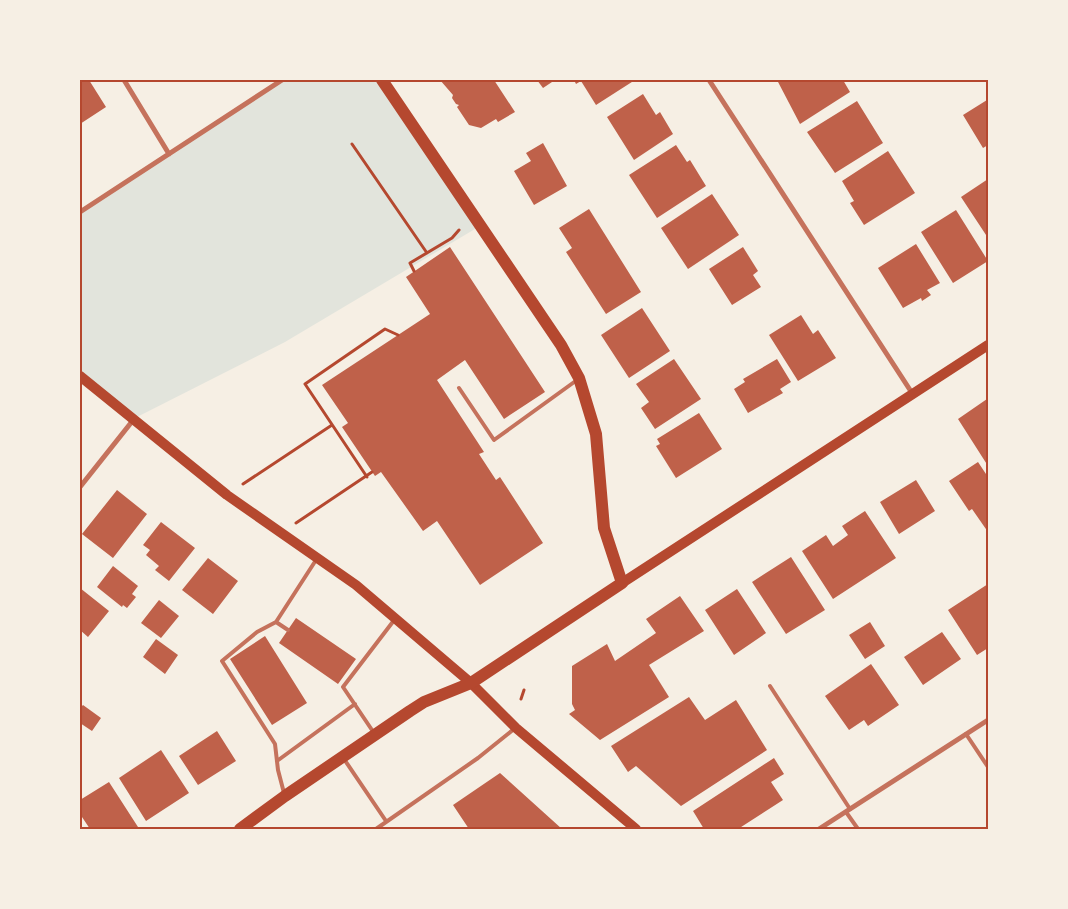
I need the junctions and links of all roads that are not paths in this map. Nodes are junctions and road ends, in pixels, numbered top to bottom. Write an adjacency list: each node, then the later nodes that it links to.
1 (124, 80): 5 (street)
2 (282, 80): 5 (street)
3 (382, 80): 9 (main road)
4 (709, 80): 11 (street)
5 (169, 154): 6 (street)
6 (80, 212)
7 (988, 345): 11 (main road)
8 (80, 376): 12 (main road)
9 (579, 378): 10 (lane); 15 (main road)
10 (459, 388)
11 (912, 393): 15 (main road)
12 (135, 418): 13 (street); 14 (main road)
13 (80, 487)
14 (318, 558): 16 (main road); 17 (lane)
15 (622, 583): 21 (main road)
16 (395, 618): 20 (lane); 21 (main road)
17 (276, 622): 18 (lane); 29 (lane)
18 (288, 630)
19 (347, 672): 20 (lane)
20 (352, 676): 23 (lane)
21 (471, 683): 25 (main road); 27 (main road)
22 (770, 686): 32 (lane)
23 (355, 704): 27 (lane); 29 (lane)
24 (988, 720): 26 (street)
25 (516, 728): 33 (lane); 36 (main road)
26 (966, 734): 30 (lane); 32 (street)
27 (375, 735): 28 (main road)
28 (342, 757): 31 (main road); 33 (lane)
29 (277, 761): 31 (lane)
30 (988, 766)
31 (285, 796): 34 (main road)
32 (848, 810): 37 (street); 38 (lane)
33 (386, 821): 35 (lane)
34 (240, 829)
35 (376, 829)
36 (636, 829)
37 (819, 829)
38 (858, 829)

